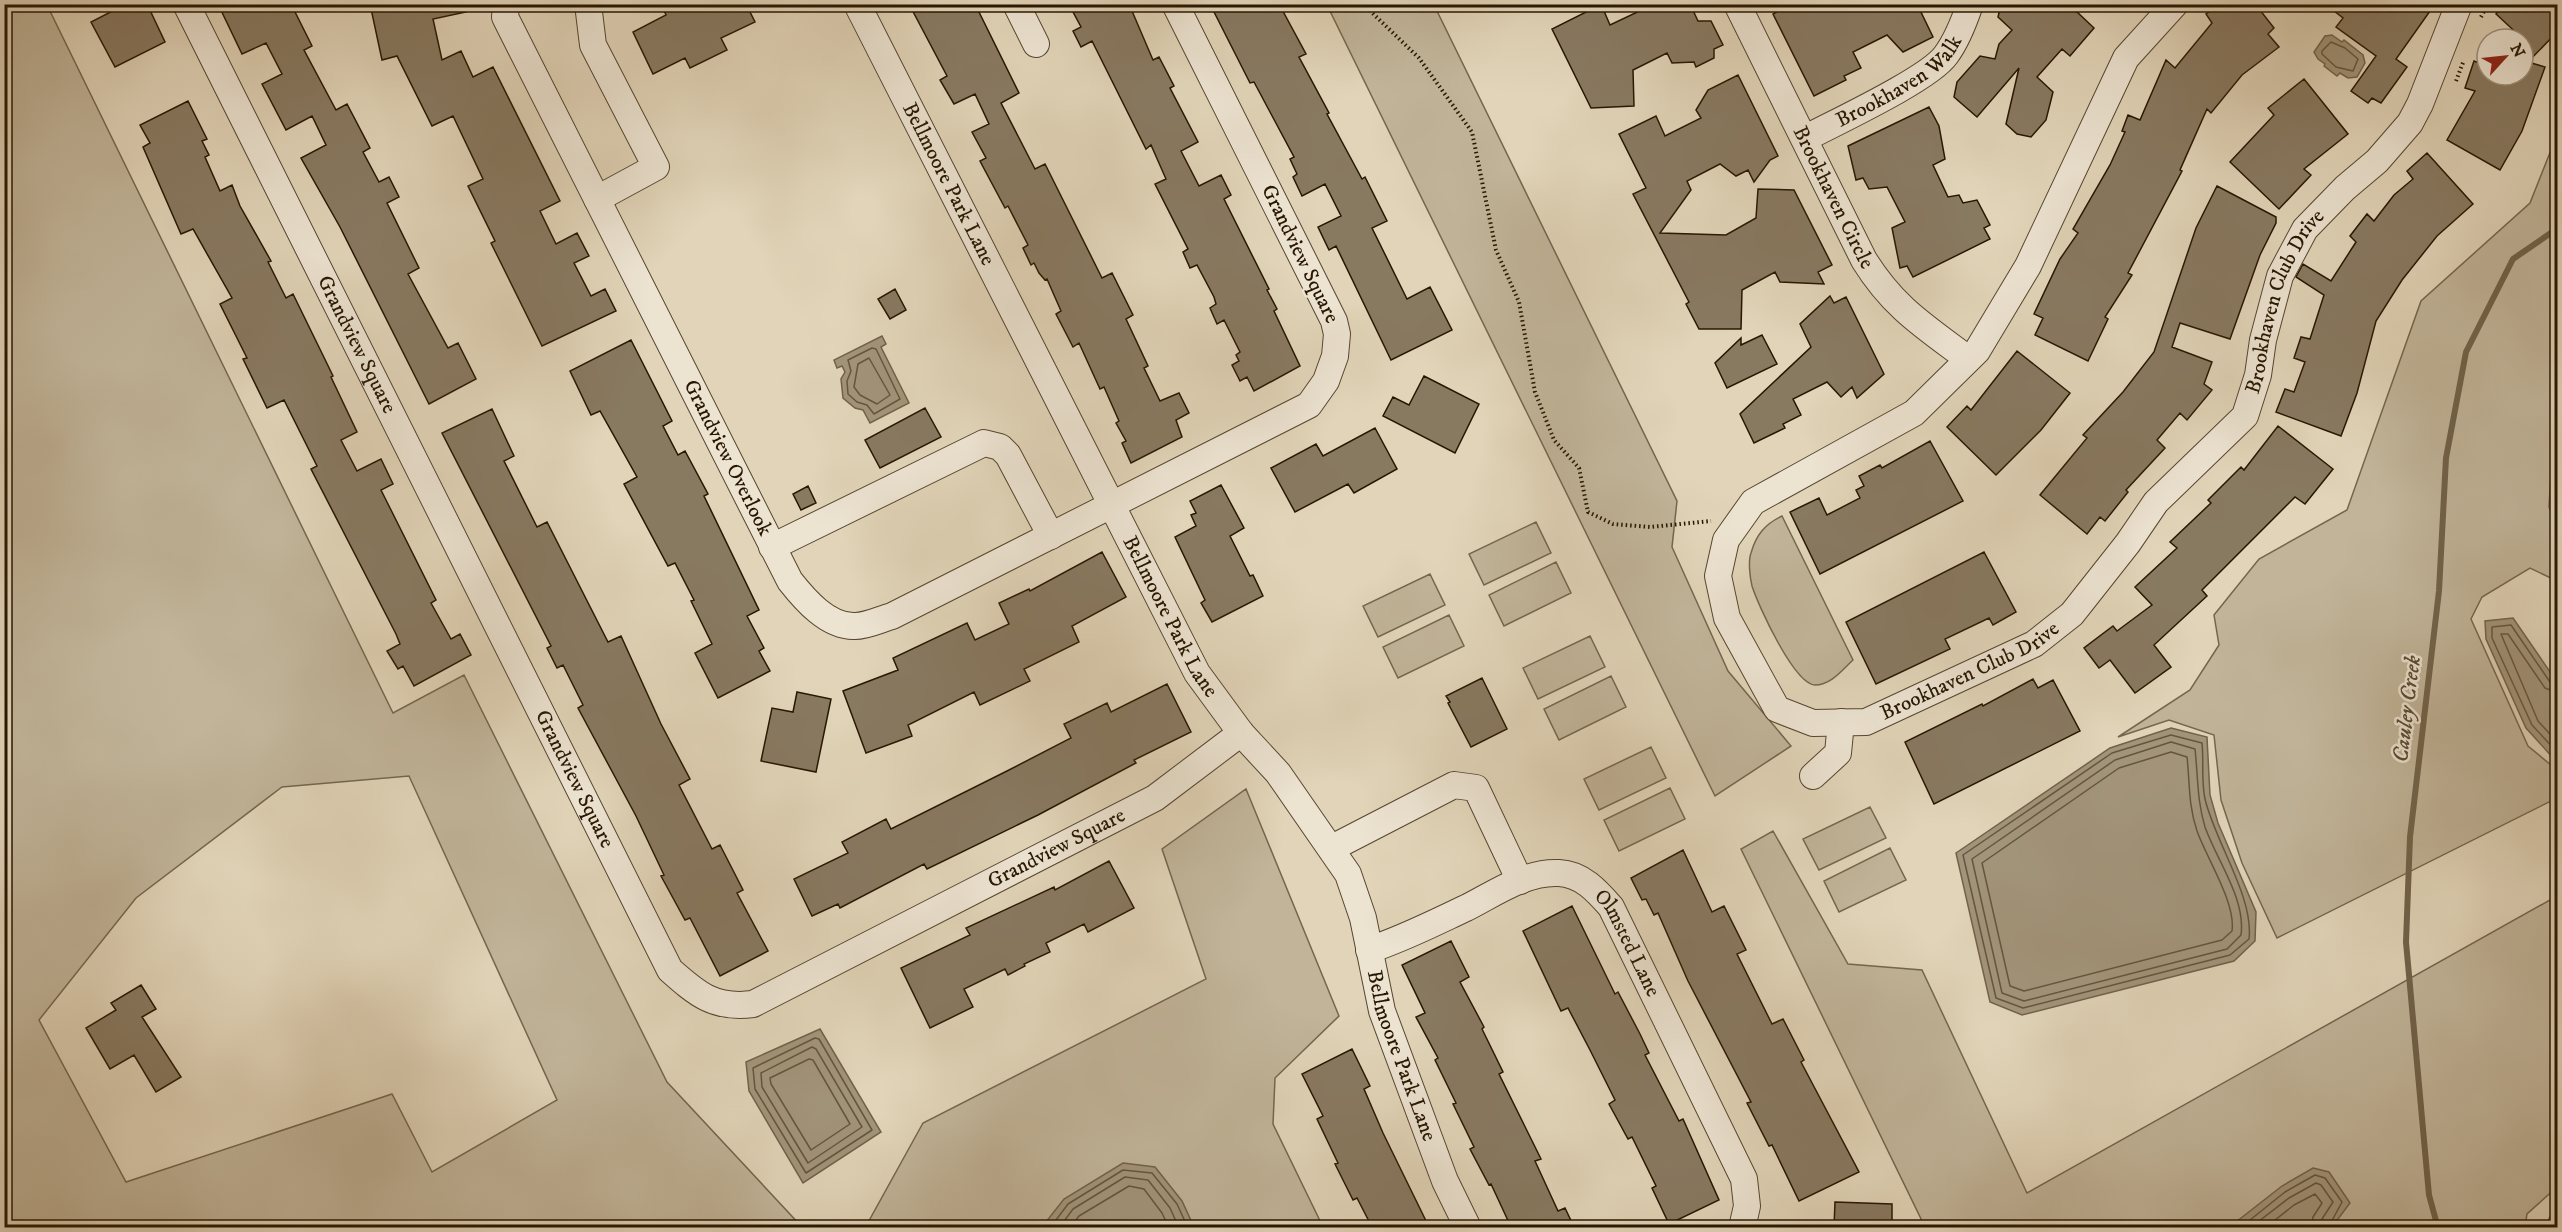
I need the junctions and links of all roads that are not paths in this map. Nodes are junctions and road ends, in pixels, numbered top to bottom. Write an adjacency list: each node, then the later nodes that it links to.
1 (186, 4): 19 (street, Grandview Square)
2 (506, 4): 13 (street, Grandview Overlook)
3 (588, 4): 13 (street)
4 (857, 4): 15 (street, Bellmoore Park Lane)
5 (1016, 4): 11 (street)
6 (1175, 4): 15 (street, Grandview Square)
7 (1737, 4): 12 (street, Brookhaven Circle)
8 (1970, 4): 12 (street, Brookhaven Walk)
9 (2175, 4): 14 (street, Brookhaven Club Drive)
10 (2459, 4): 18 (street, Brookhaven Club Drive)
11 (1036, 44)
12 (1806, 138): 14 (street, Brookhaven Circle)
13 (597, 199): 17 (street, Grandview Overlook)
14 (1968, 359): 18 (street, Brookhaven Club Drive)
15 (1112, 505): 16 (street, Grandview Overlook); 19 (street, Bellmoore Park Lane)
16 (1051, 536): 17 (street, Grandview Overlook); 17 (street)
17 (772, 548)
18 (1841, 722): 20 (street)
19 (1241, 733): 21 (street, Bellmoore Park Lane)
20 (1813, 776)
21 (1332, 848): 22 (street); 23 (street, Bellmoore Park Lane)
22 (1520, 881): 23 (street, Olmsted Lane); 25 (street, Olmsted Lane)
23 (1369, 950): 24 (street, Bellmoore Park Lane)
24 (1468, 1227)
25 (1742, 1227)

